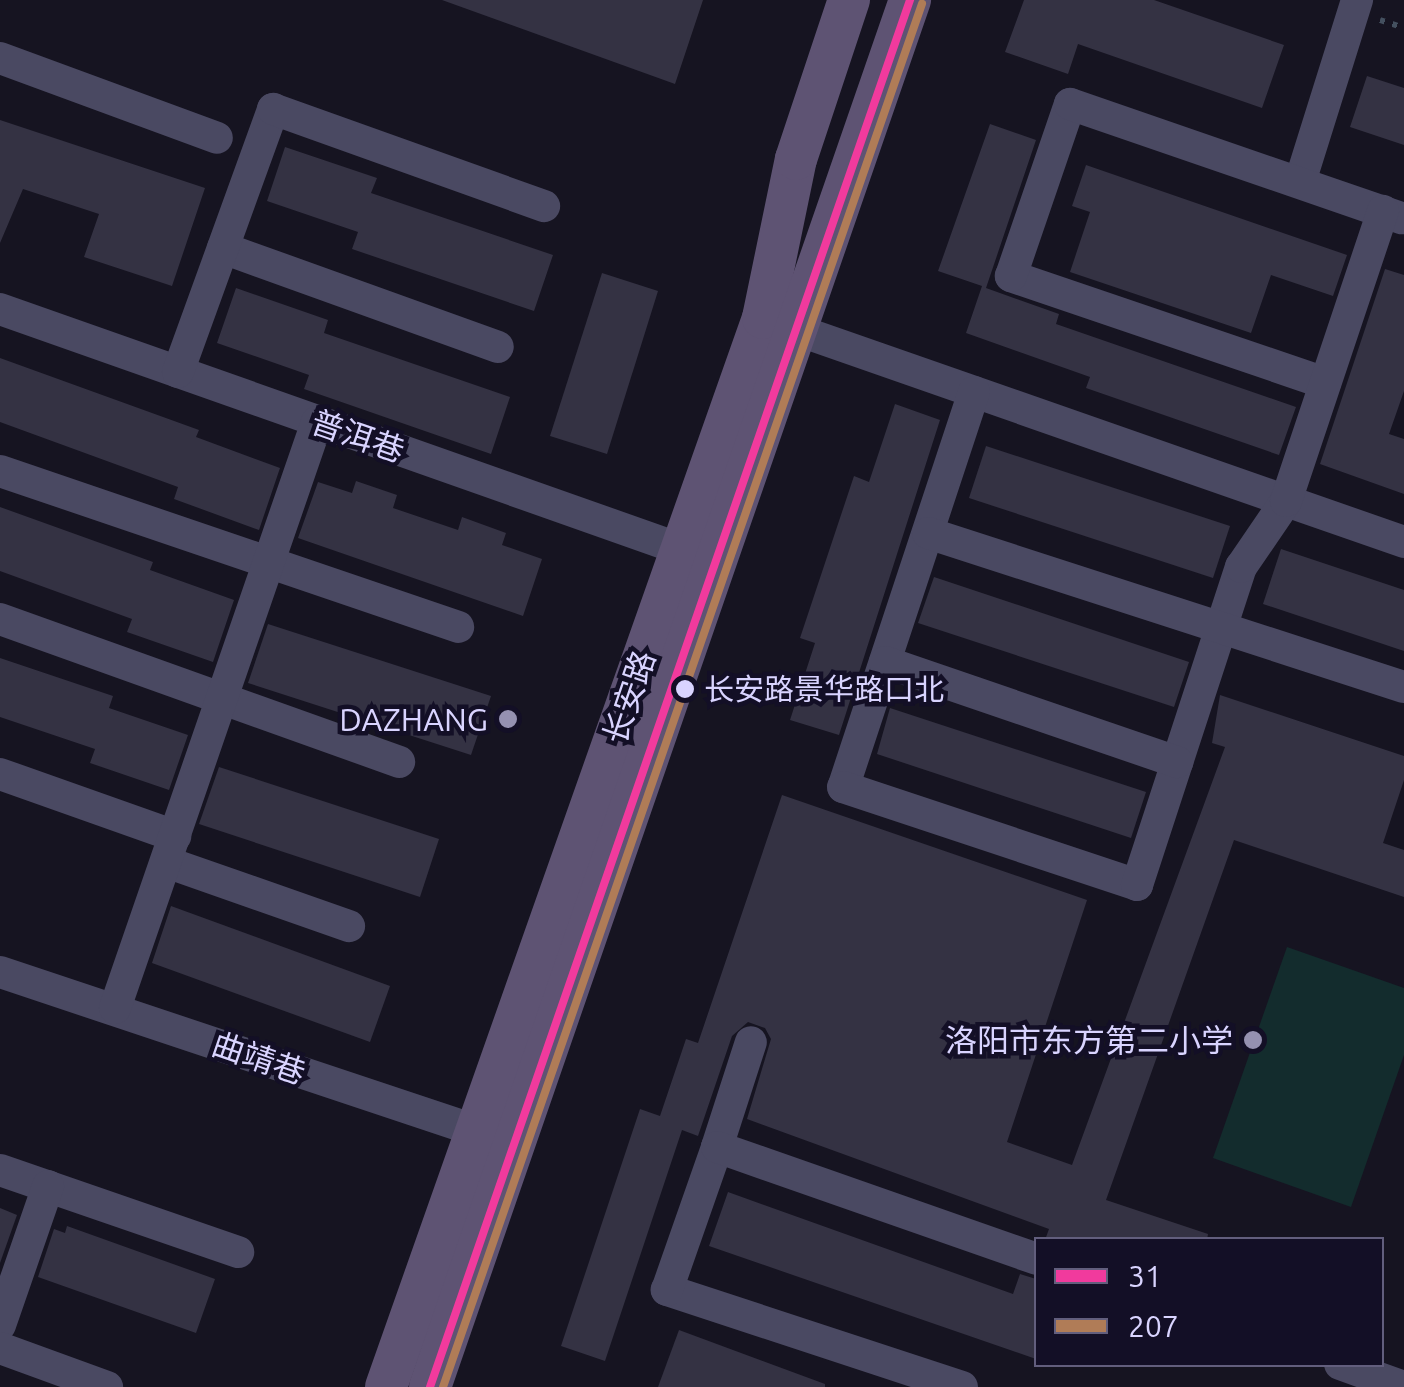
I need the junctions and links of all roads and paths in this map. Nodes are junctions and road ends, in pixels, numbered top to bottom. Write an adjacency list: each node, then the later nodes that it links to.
1 (849, 0): 21 (main road, 长安路)
2 (910, 0): 11 (main road, 长安路)
3 (1356, 0): 6 (lane)
4 (0, 58): 5 (lane)
5 (217, 138)
6 (1300, 182): 8 (lane); 14 (lane)
7 (544, 206): 9 (lane)
8 (1394, 215): 14 (lane)
9 (223, 248): 12 (lane); 13 (lane)
10 (0, 309): 13 (lane, 普洱巷)
11 (797, 330): 15 (lane); 21 (main road, 长安路)
12 (498, 347)
13 (178, 372): 16 (lane, 普洱巷)
14 (1326, 383): 18 (lane)
15 (974, 392): 18 (lane); 19 (lane)
16 (317, 422): 21 (lane, 普洱巷); 22 (lane)
17 (0, 471): 22 (lane)
18 (1286, 501): 20 (lane); 25 (lane)
19 (928, 533): 25 (lane); 26 (lane)
20 (1404, 542)
21 (698, 556): 37 (main road, 长安路)
22 (268, 562): 24 (lane); 28 (lane)
23 (0, 619): 28 (lane)
24 (458, 627)
25 (1222, 628): 27 (lane); 30 (lane)
26 (885, 662): 30 (lane); 30 (lane)
27 (1404, 687)
28 (222, 699): 29 (lane); 32 (lane)
29 (399, 762)
30 (1178, 762)
31 (0, 774): 32 (lane)
32 (170, 849): 33 (lane); 35 (lane)
33 (348, 926)
34 (0, 972): 35 (lane, 曲靖巷)
35 (115, 1008): 37 (lane, 曲靖巷)
36 (750, 1042): 38 (lane)
37 (498, 1138): 47 (main road, 长安路); 48 (main road, 长安路)
38 (717, 1147): 42 (lane); 49 (lane)
39 (0, 1170): 40 (lane)
40 (48, 1186): 41 (lane); 43 (lane)
41 (238, 1252)
42 (1034, 1258)
43 (0, 1325)
44 (0, 1348): 46 (lane)
45 (1348, 1367): 50 (lane)
46 (107, 1387)
47 (386, 1387)
48 (430, 1387)
49 (962, 1387)
50 (1404, 1387)

